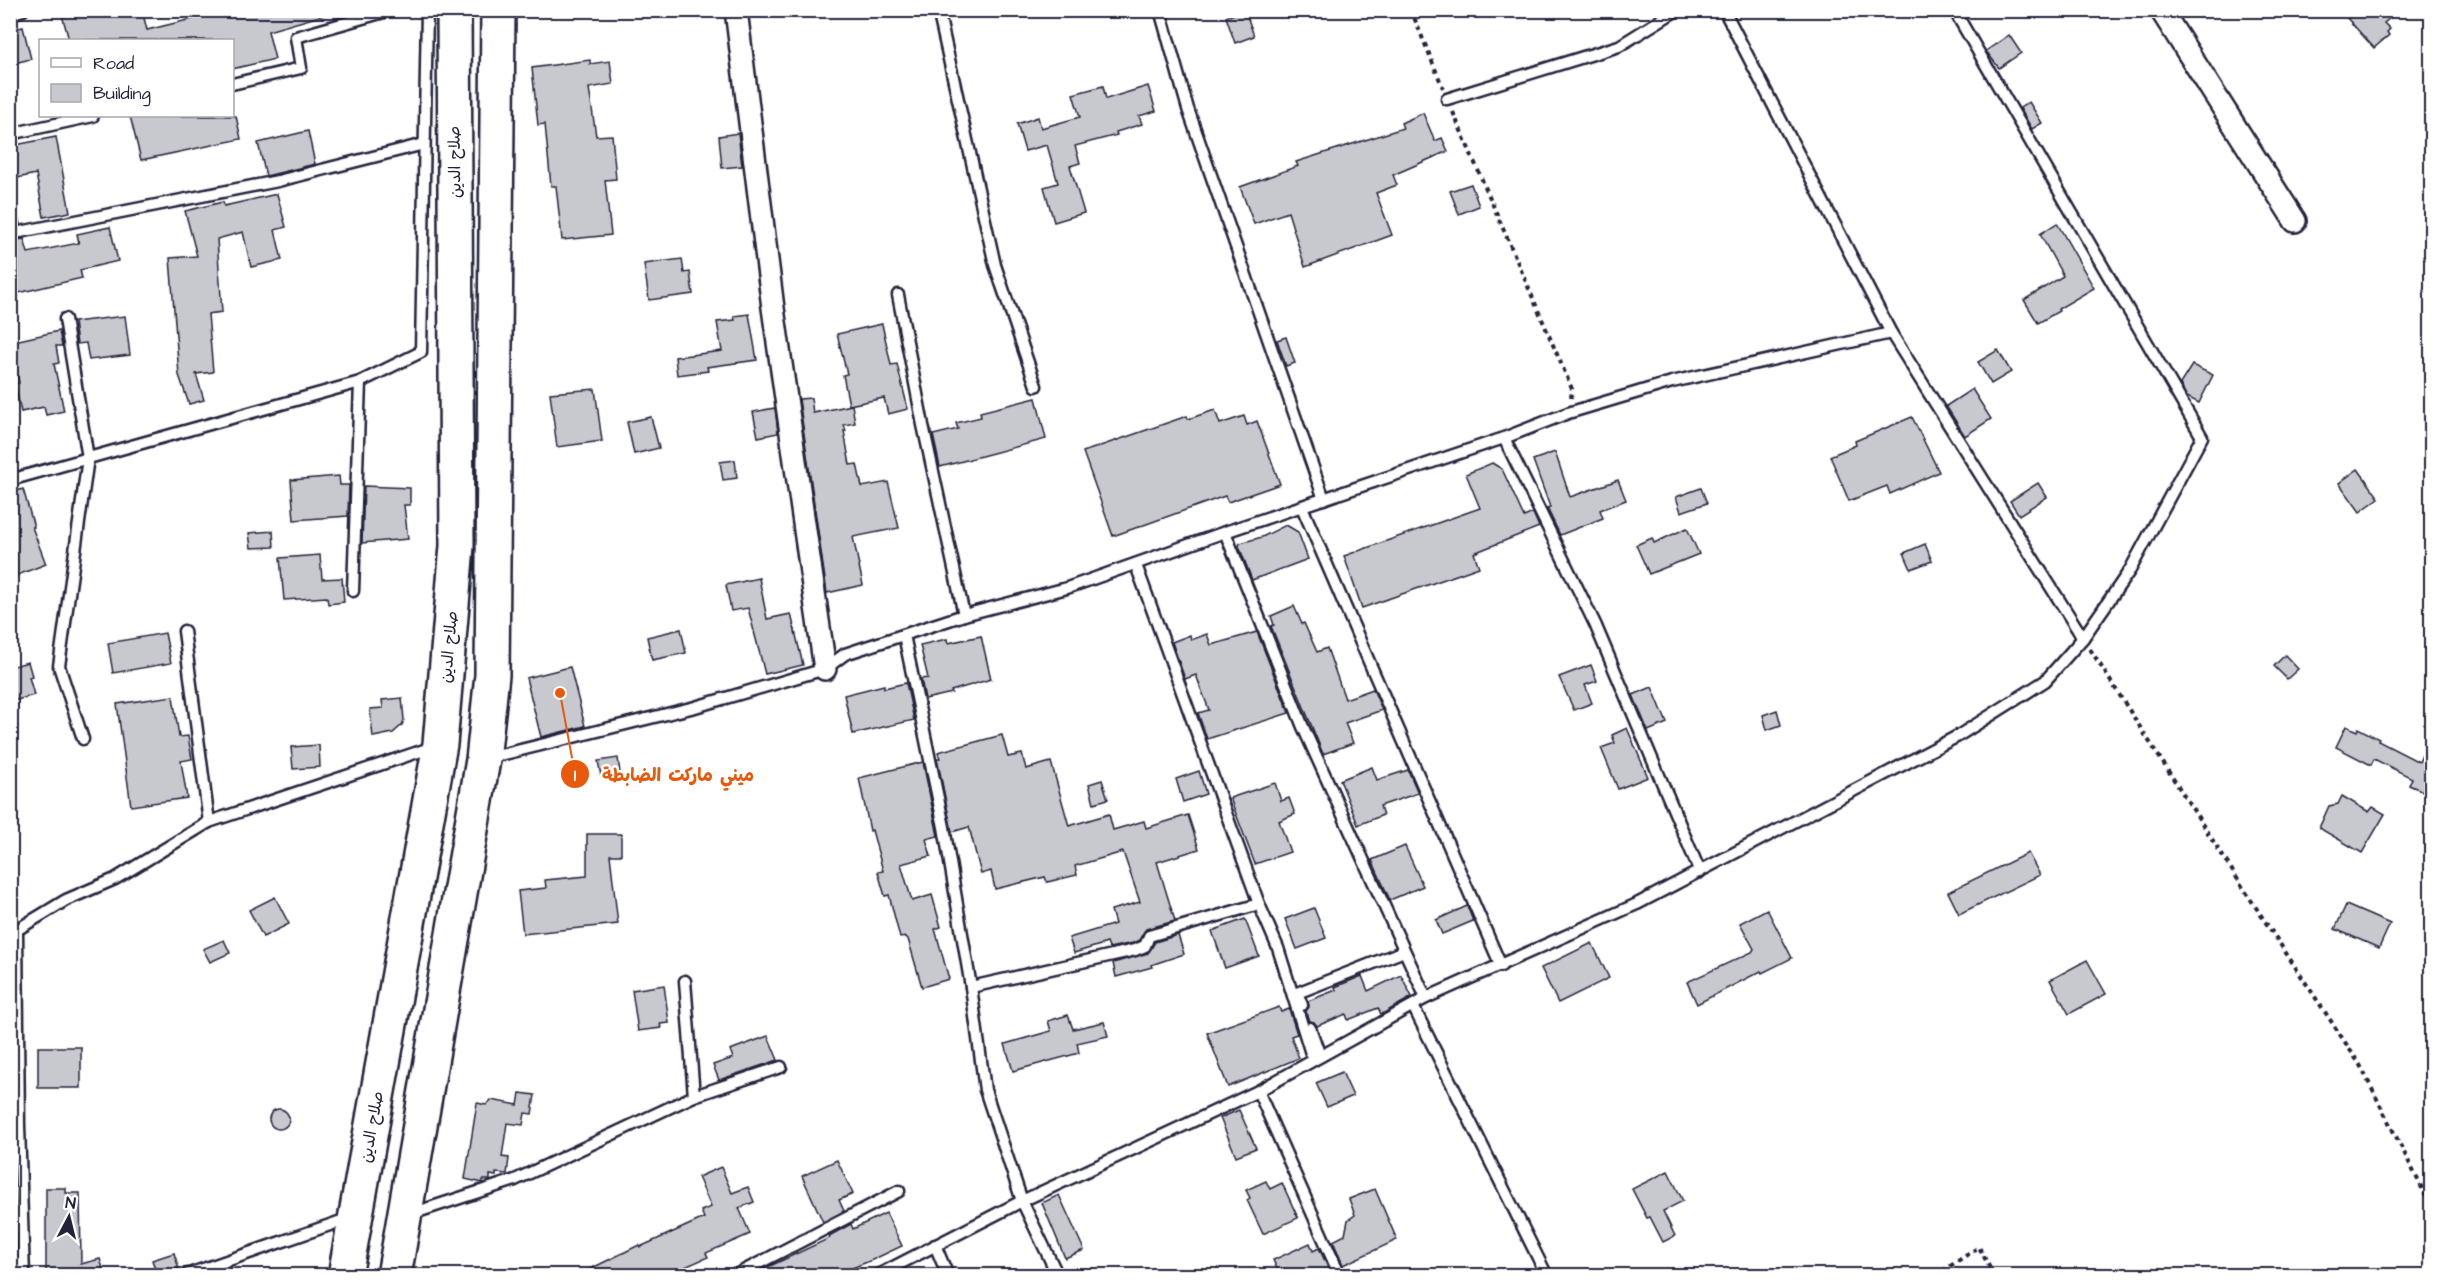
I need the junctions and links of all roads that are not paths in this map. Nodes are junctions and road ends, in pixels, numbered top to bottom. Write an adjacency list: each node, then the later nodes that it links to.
1 (23, 10): 13 (lane)
2 (391, 10): 14 (lane)
3 (427, 10): 18 (lane)
4 (454, 10): 40 (highway, صلاح الدين)
5 (498, 10): 41 (highway)
6 (736, 10): 38 (street)
7 (938, 10): 25 (lane)
8 (1160, 10): 29 (lane)
9 (1677, 10): 15 (lane)
10 (1724, 10): 23 (lane)
11 (1954, 10): 37 (lane)
12 (2161, 10): 19 (street)
13 (10, 14)
14 (234, 84)
15 (1447, 99)
16 (89, 117): 17 (lane)
17 (10, 135)
18 (424, 144): 20 (lane); 24 (lane)
19 (2295, 221)
20 (10, 234)
21 (898, 295): 34 (lane)
22 (65, 319): 27 (lane)
23 (1891, 333): 26 (lane); 37 (lane)
24 (360, 382): 27 (lane); 33 (lane)
25 (1036, 386)
26 (1504, 438): 29 (lane); 43 (lane)
27 (88, 458): 28 (lane); 39 (lane)
28 (10, 480)
29 (1324, 499): 30 (lane)
30 (1302, 507): 31 (lane); 47 (lane)
31 (1225, 532): 32 (lane); 46 (lane)
32 (1136, 565): 34 (lane); 44 (lane)
33 (353, 591)
34 (964, 615): 36 (lane)
35 (184, 631): 42 (lane)
36 (904, 635): 38 (lane); 49 (lane)
37 (2083, 638): 43 (lane)
38 (825, 669): 41 (lane)
39 (83, 740)
40 (441, 744): 42 (lane); 58 (highway, صلاح الدين)
41 (483, 760): 59 (highway)
42 (209, 822): 45 (lane)
43 (1700, 872): 47 (lane)
44 (1259, 904): 49 (lane); 52 (lane)
45 (14, 932): 61 (lane)
46 (1404, 951): 50 (lane); 52 (lane)
47 (1501, 966): 50 (lane)
48 (685, 981): 55 (lane)
49 (971, 987): 57 (lane)
50 (1426, 998): 51 (lane)
51 (1413, 1006): 52 (lane); 70 (lane)
52 (1316, 1058): 54 (lane)
53 (781, 1067): 55 (lane)
54 (1258, 1091): 57 (lane); 69 (lane)
55 (694, 1096): 59 (lane)
56 (899, 1191): 65 (lane)
57 (1022, 1201): 60 (lane); 68 (lane)
58 (356, 1216): 62 (lane); 63 (highway, صلاح الدين)
59 (405, 1216): 64 (highway)
60 (935, 1245): 66 (lane); 67 (lane)
61 (24, 1275)
62 (183, 1275)
63 (345, 1275)
64 (394, 1275)
65 (734, 1275)
66 (876, 1275)
67 (948, 1275)
68 (1058, 1275)
69 (1340, 1275)
70 (1547, 1275)

